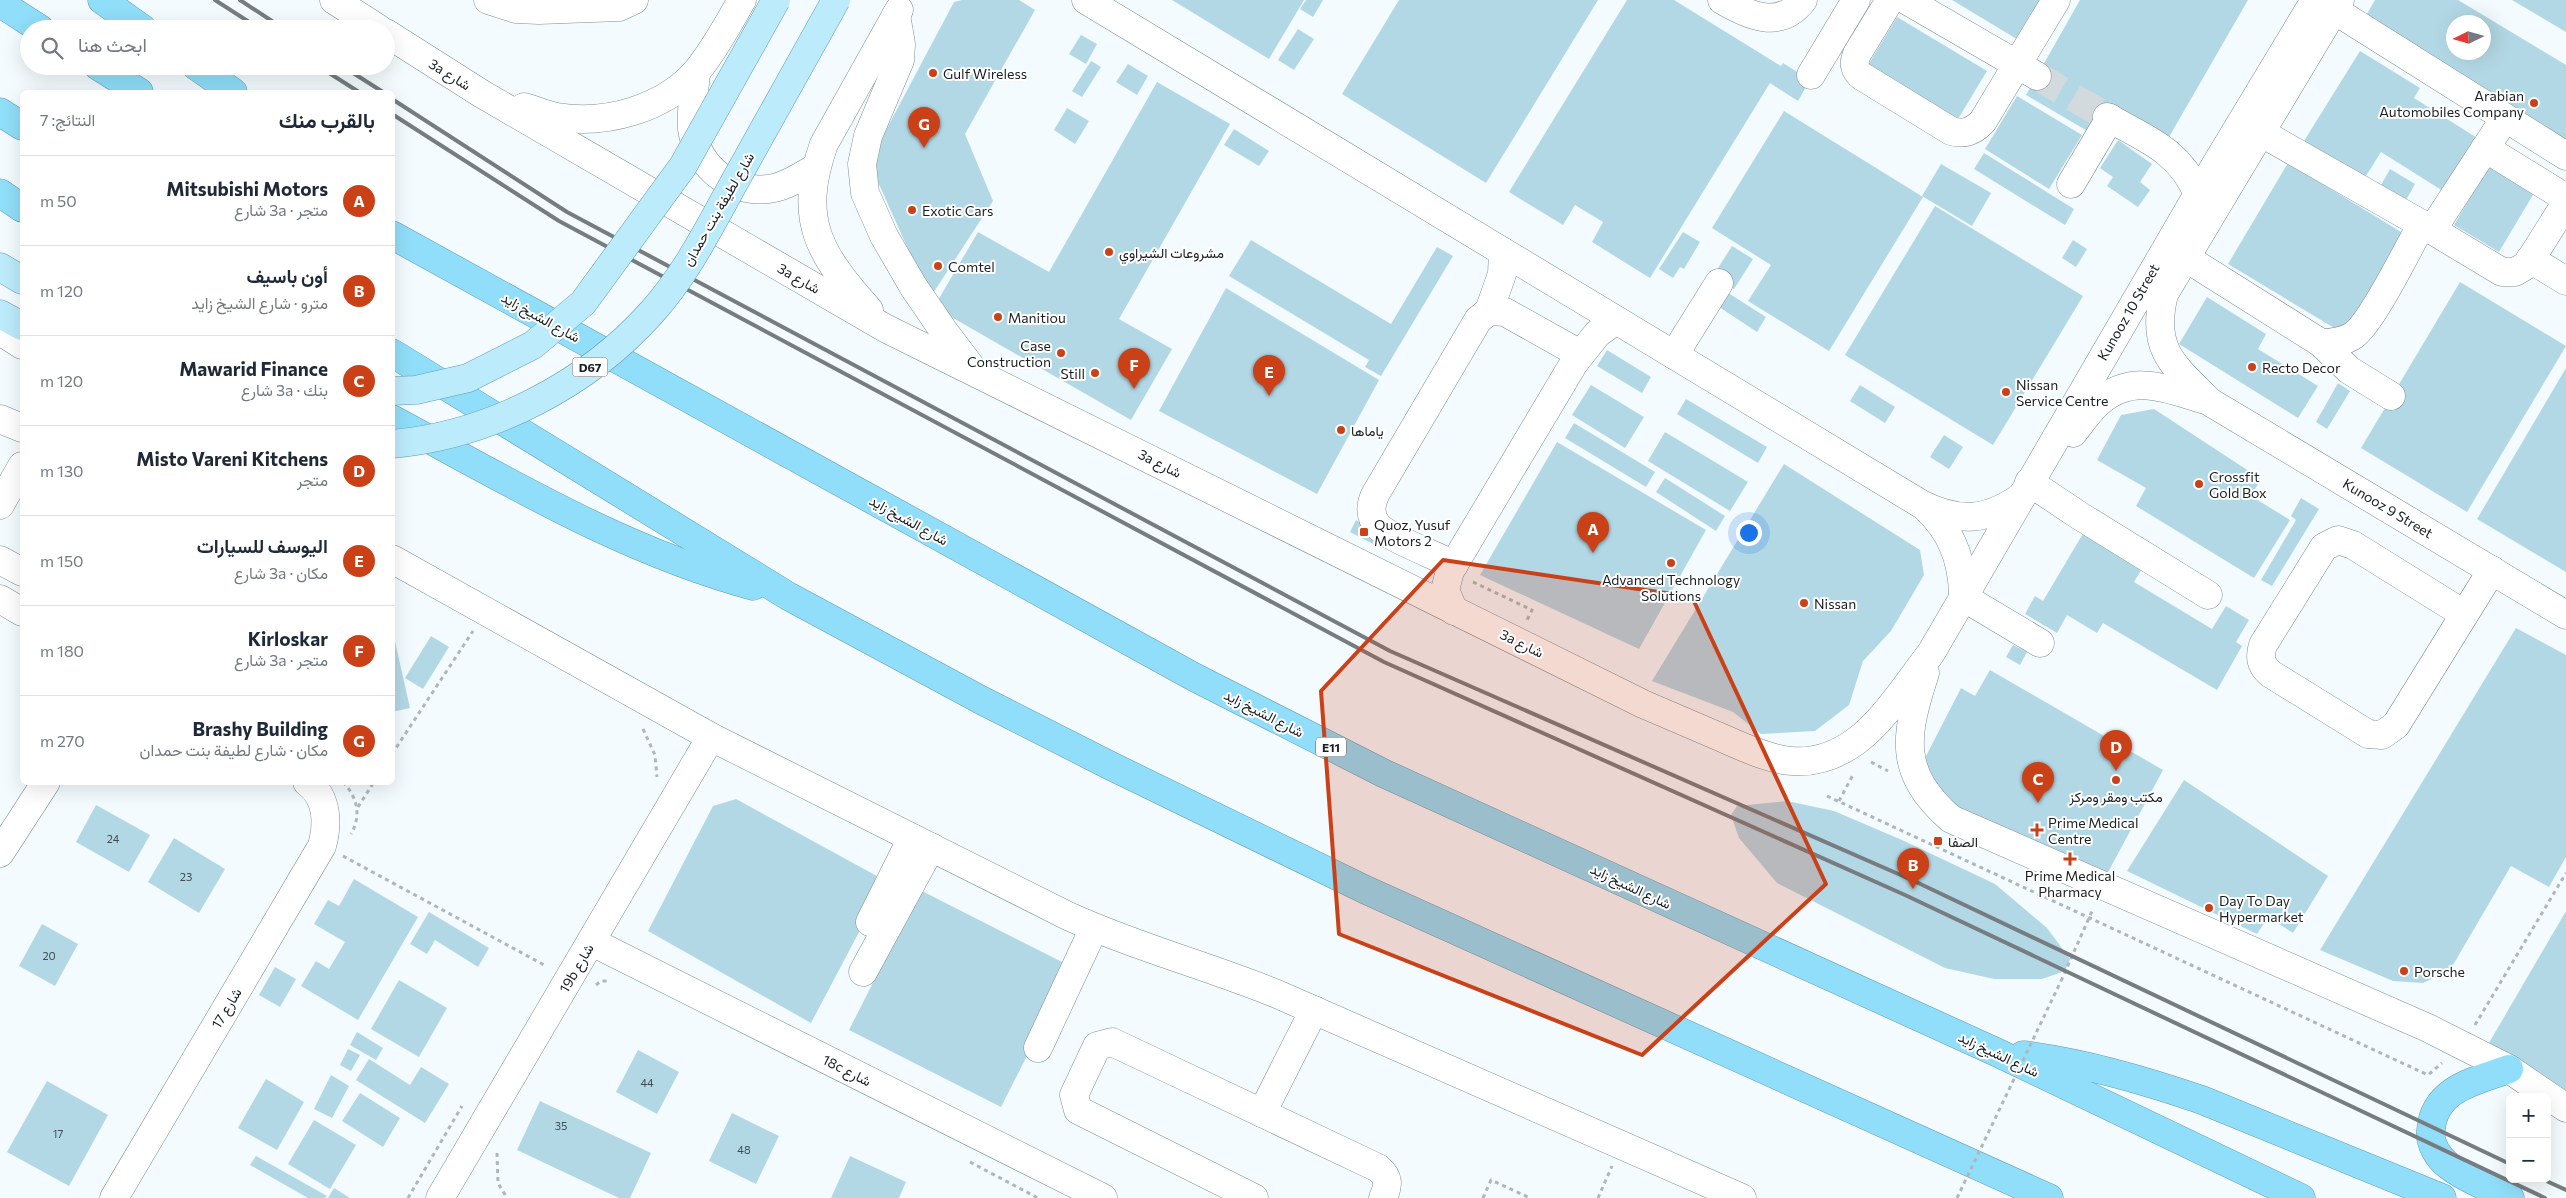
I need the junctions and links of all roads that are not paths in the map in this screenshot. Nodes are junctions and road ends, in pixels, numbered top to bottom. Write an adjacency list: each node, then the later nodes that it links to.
1 (102, 0): 19 (highway)
2 (334, 0): 20 (street)
3 (488, 0): 4 (street)
4 (634, 0)
5 (742, 0): 23 (street)
6 (776, 0): 69 (main road, bridge)
7 (836, 0): 75 (main road, شارع لطيفة بنت حمدان / D67, bridge)
8 (1086, 0): 47 (street)
9 (1722, 0): 10 (street)
10 (1803, 0)
11 (1856, 0): 26 (street)
12 (1890, 0): 22 (street)
13 (1906, 0): 22 (street)
14 (2056, 0): 22 (street)
15 (0, 3): 18 (highway)
16 (2330, 4): 31 (street); 33 (street, Kunooz 10 Street); 39 (street, Kunooz 10 Street)
17 (900, 8): 36 (street); 68 (street)
18 (26, 20)
19 (130, 20)
20 (365, 20)
21 (395, 39): 29 (street, 3a شارع)
22 (2027, 71)
23 (696, 72): 29 (street); 36 (street)
24 (112, 75): 27 (highway)
25 (209, 75): 28 (highway)
26 (1811, 75)
27 (136, 90)
28 (230, 90)
29 (482, 94): 59 (street, 3a شارع)
30 (0, 112): 32 (highway)
31 (2505, 118): 34 (street); 35 (street)
32 (20, 125)
33 (2260, 132): 45 (street); 48 (street, Kunooz 10 Street)
34 (2485, 148): 40 (street); 45 (street)
35 (2566, 156)
36 (815, 168): 59 (street)
37 (2071, 184): 39 (street)
38 (0, 193): 43 (highway)
39 (2198, 194): 77 (street, Kunooz 10 Street)
40 (2566, 198)
41 (0, 202): 44 (highway)
42 (2566, 203): 49 (street)
43 (20, 208)
44 (20, 208)
45 (2427, 227): 49 (street); 61 (street)
46 (395, 237): 105 (highway, شارع الشيخ زايد / E11)
47 (1503, 252): 55 (street); 57 (street)
48 (2186, 258): 54 (street, Kunooz 10 Street); 61 (street)
49 (2530, 259): 52 (street)
50 (0, 267): 51 (main road)
51 (20, 279)
52 (2566, 281)
53 (1719, 283): 67 (street)
54 (2164, 294): 71 (street, Kunooz 9 Street)
55 (1489, 311): 65 (street); 82 (street)
56 (0, 314): 58 (main road)
57 (1616, 320): 65 (street); 67 (street)
58 (20, 325)
59 (885, 328): 68 (street, 3a شارع)
60 (0, 331): 63 (street)
61 (2321, 343): 70 (street)
62 (0, 344): 64 (street)
63 (20, 344)
64 (20, 345)
65 (1580, 354): 82 (street)
66 (395, 355): 86 (highway)
67 (1674, 355): 78 (street)
68 (975, 372): 90 (street, 3a شارع)
69 (395, 392)
70 (2390, 396)
71 (2210, 402): 77 (street, Kunooz 9 Street); 83 (street, Kunooz 9 Street)
72 (0, 419): 74 (street)
73 (395, 421): 86 (highway)
74 (20, 427)
75 (395, 444)
76 (20, 470): 79 (street)
77 (2029, 482): 78 (street); 85 (street); 87 (street, Kunooz 10 Street)
78 (1921, 504): 87 (street)
79 (0, 505)
80 (0, 560): 84 (street)
81 (395, 561): 95 (street)
82 (1452, 568): 90 (street)
83 (2492, 570): 91 (street); 92 (street, Kunooz 9 Street)
84 (20, 571)
85 (2208, 595)
86 (788, 596): 110 (highway)
87 (1963, 597): 93 (street); 94 (street, Kunooz 10 Street)
88 (0, 599): 89 (street)
89 (20, 611)
90 (1454, 611): 94 (street, 3a شارع)
91 (2464, 614): 91 (street)
92 (2566, 615)
93 (2040, 643)
94 (1931, 652): 106 (street)
95 (711, 737): 99 (street); 101 (street, 19b شارع)
96 (44, 785): 98 (street)
97 (309, 785): 111 (street, شارع 17)
98 (3, 840)
99 (921, 843): 100 (street); 102 (street)
100 (1094, 928): 103 (street); 104 (street)
101 (592, 942): 109 (street, 19b شارع); 112 (street, 18c شارع)
102 (858, 963)
103 (1314, 1010): 108 (street); 115 (street)
104 (1038, 1048)
105 (1996, 1052): 116 (highway, شارع الشيخ زايد / E11); 117 (highway)
106 (2509, 1069): 107 (street); 118 (highway)
107 (2566, 1108)
108 (1262, 1113): 113 (street); 114 (street)
109 (450, 1195)
110 (2045, 1197)
111 (114, 1198)
112 (1103, 1198)
113 (1254, 1198)
114 (1383, 1198)
115 (1742, 1198)
116 (2301, 1198)
117 (2442, 1198)
118 (2510, 1198)

